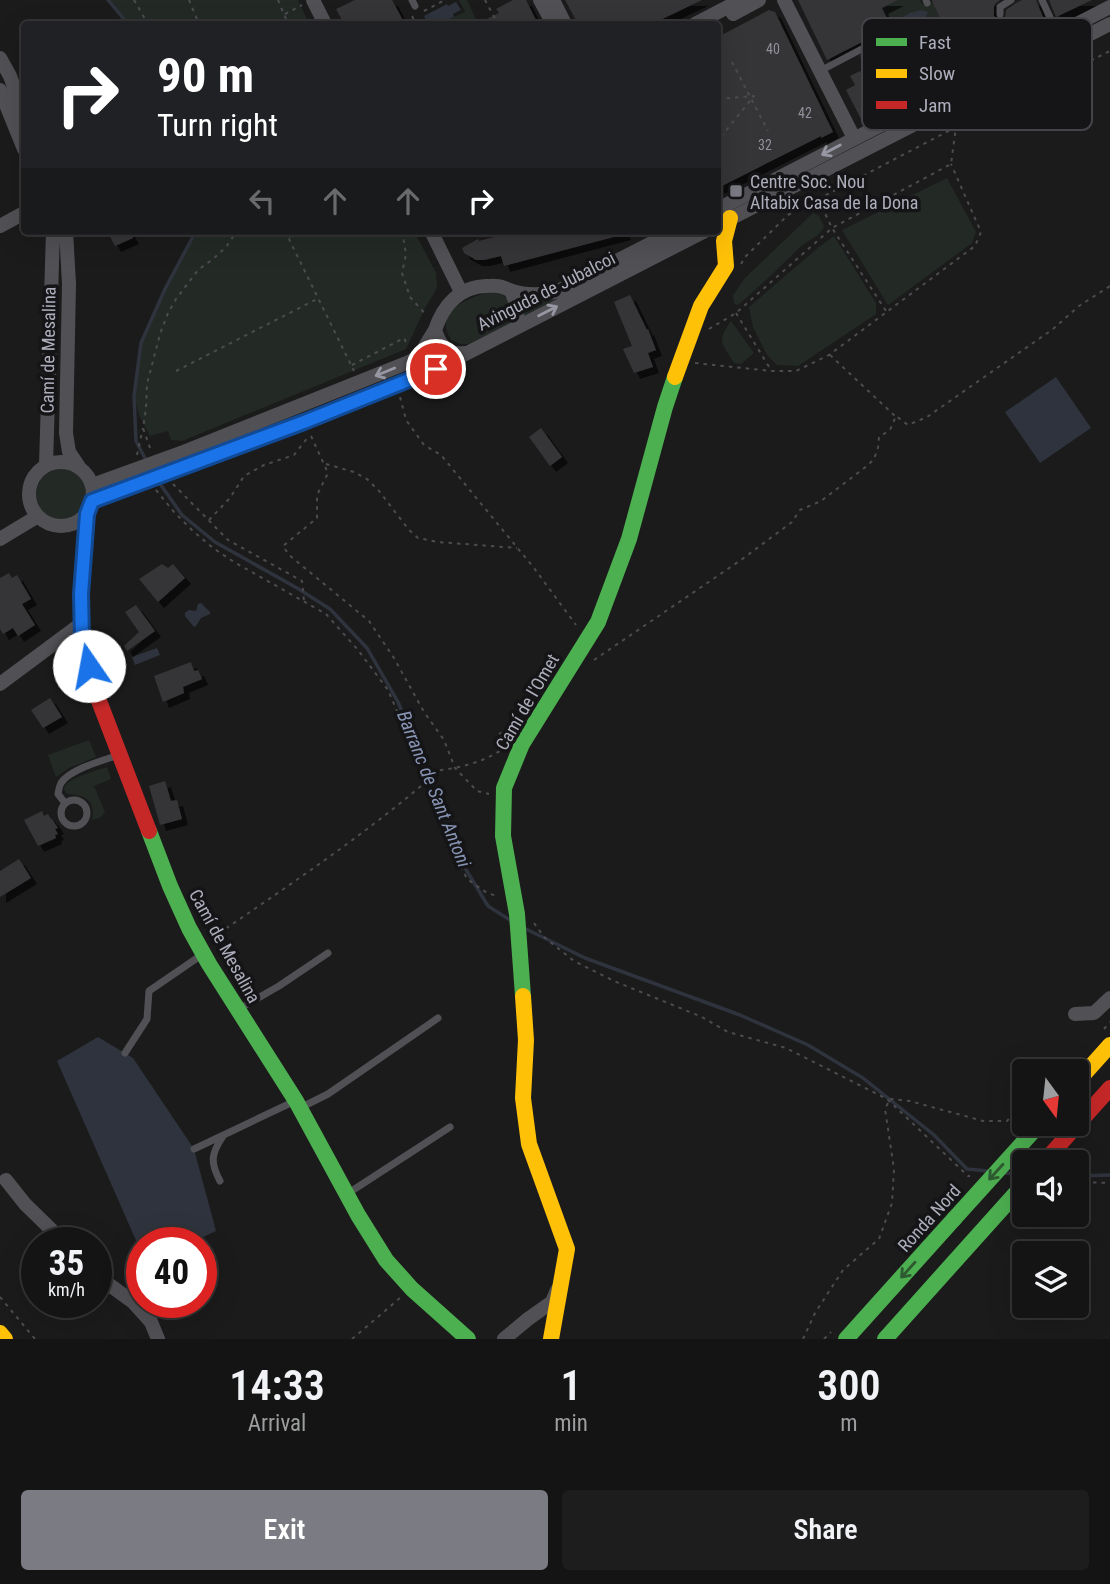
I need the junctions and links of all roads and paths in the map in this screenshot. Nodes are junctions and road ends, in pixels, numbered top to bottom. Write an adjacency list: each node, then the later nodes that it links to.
1 (134, 0): 20 (path)
2 (189, 0): 21 (path)
3 (278, 0): 17 (path)
4 (444, 0): 15 (path)
5 (485, 0): 24 (path)
6 (540, 0): 25 (street)
7 (553, 0): 26 (street)
8 (741, 0): 27 (street)
9 (759, 0): 28 (street)
10 (784, 0): 36 (street)
11 (1011, 0): 16 (lane)
12 (1042, 0): 18 (lane)
13 (311, 1): 17 (path); 23 (street)
14 (1110, 7): 19 (street)
15 (423, 11)
16 (1000, 14)
17 (285, 15): 22 (path)
18 (1050, 18)
19 (1089, 18)
20 (146, 21)
21 (198, 21)
22 (286, 21)
23 (323, 21)
24 (496, 21)
25 (551, 21)
26 (564, 21)
27 (701, 21)
28 (719, 21)
29 (1110, 24): 30 (street)
30 (1092, 33)
31 (862, 49): 36 (lane)
32 (1110, 51): 34 (path)
33 (0, 58): 40 (street)
34 (1092, 60)
35 (732, 62): 38 (path)
36 (820, 71): 47 (street)
37 (0, 90): 48 (street)
38 (751, 97): 39 (path); 45 (path); 46 (path)
39 (721, 99)
40 (21, 107)
41 (870, 130): 47 (street)
42 (900, 130): 52 (street)
43 (950, 130): 50 (path)
44 (956, 130): 49 (path)
45 (768, 131)
46 (721, 137)
47 (854, 138): 52 (street, one-way to 52)
48 (21, 142)
49 (951, 164): 54 (path); 71 (path)
50 (818, 199): 54 (path); 66 (path)
51 (21, 215): 53 (street)
52 (722, 217): 65 (main road, Camí de l'Omet)
53 (0, 226)
54 (832, 228): 71 (path); 72 (path)
55 (53, 235): 94 (street)
56 (66, 235): 95 (street, Camí de Mesalina)
57 (234, 235): 87 (path)
58 (292, 235): 64 (path)
59 (403, 235): 73 (path)
60 (433, 235): 69 (street)
61 (663, 235): 68 (street, Avinguda de Jubalcoi)
62 (697, 235): 75 (street, Avinguda de Jubalcoi, one-way to 62)
63 (706, 235): 65 (street)
64 (288, 237): 70 (path)
65 (725, 248): 80 (main road, Camí de l'Omet)
66 (739, 269)
67 (1110, 286): 86 (path)
68 (511, 291): 69 (street, Avinguda de Jubalcoi); 75 (street)
69 (461, 292): 76 (street, Avinguda de Jubalcoi)
70 (318, 298): 81 (path); 82 (path)
71 (887, 312): 79 (path)
72 (736, 313): 74 (path); 83 (path)
73 (427, 316)
74 (713, 318)
75 (516, 328): 78 (street, Avinguda de Jubalcoi)
76 (435, 330): 78 (street, Avinguda de Jubalcoi); 92 (street, one-way to 92)
77 (411, 349): 81 (path)
78 (465, 354): 85 (street)
79 (829, 355): 83 (path); 86 (path)
80 (680, 361): 83 (path); 106 (main road, Camí de l'Omet)
81 (351, 365): 84 (path)
82 (176, 371)
83 (771, 371)
84 (356, 374)
85 (396, 386): 92 (street); 103 (path)
86 (896, 416): 107 (path)
87 (143, 428): 90 (path); 91 (path)
88 (309, 430): 89 (path)
89 (310, 434): 93 (path); 101 (path)
90 (136, 455)
91 (152, 455)
92 (188, 458): 97 (street, bridge); 99 (street, bridge)
93 (324, 463): 103 (path); 111 (path)
94 (46, 465): 95 (street); 100 (street)
95 (79, 467): 97 (street)
96 (166, 478): 101 (path)
97 (92, 485): 99 (street)
98 (157, 492): 104 (path)
99 (90, 508): 100 (street); 105 (main road, Camí de Mesalina)
100 (38, 516): 102 (street)
101 (209, 521): 104 (path)
102 (0, 539)
103 (518, 548): 106 (path)
104 (304, 602): 112 (path)
105 (82, 623): 108 (street); 110 (main road, Camí de Mesalina)
106 (587, 639): 113 (main road, Camí de l'Omet)
107 (592, 661)
108 (0, 684)
109 (505, 748): 111 (path)
110 (119, 754): 114 (lane); 118 (main road, Camí de Mesalina)
111 (455, 768): 113 (path); 115 (path)
112 (427, 782): 115 (path); 118 (path)
113 (504, 798): 116 (main road, Camí de l'Omet)
114 (65, 803)
115 (437, 804): 116 (path)
116 (516, 908): 144 (main road, Camí de l'Omet)
117 (533, 920): 128 (path)
118 (201, 950): 121 (main road, Camí de Mesalina); 125 (lane)
119 (328, 953): 121 (lane)
120 (1110, 998): 122 (street)
121 (238, 1009): 129 (main road, Camí de Mesalina)
122 (1075, 1014)
123 (438, 1018): 129 (lane)
124 (1110, 1045): 126 (main road)
125 (125, 1053)
126 (1089, 1068)
127 (1110, 1088): 135 (main road)
128 (889, 1100): 130 (path); 136 (path); 156 (path)
129 (298, 1105): 132 (lane); 141 (main road, Camí de Mesalina)
130 (1012, 1115)
131 (450, 1127): 141 (lane)
132 (224, 1135): 134 (lane); 138 (lane)
133 (1029, 1136): 157 (main road, Ronda Nord, one-way to 157, bridge)
134 (194, 1150)
135 (1055, 1150)
136 (979, 1176)
137 (6, 1180): 143 (street)
138 (220, 1181)
139 (1089, 1182): 140 (path)
140 (1110, 1183)
141 (347, 1195): 146 (main road, Camí de Mesalina)
142 (1012, 1197): 158 (main road)
143 (49, 1227)
144 (562, 1279): 154 (street, Camí de l'Omet); 155 (main road, Camí de l'Omet)
145 (112, 1287): 151 (street)
146 (412, 1289): 152 (path); 153 (main road, Camí de Mesalina)
147 (0, 1297): 150 (path)
148 (0, 1333): 149 (main road)
149 (5, 1339)
150 (35, 1339)
151 (158, 1339)
152 (352, 1339)
153 (468, 1339)
154 (504, 1339)
155 (551, 1339)
156 (803, 1339)
157 (846, 1339)
158 (885, 1339)

